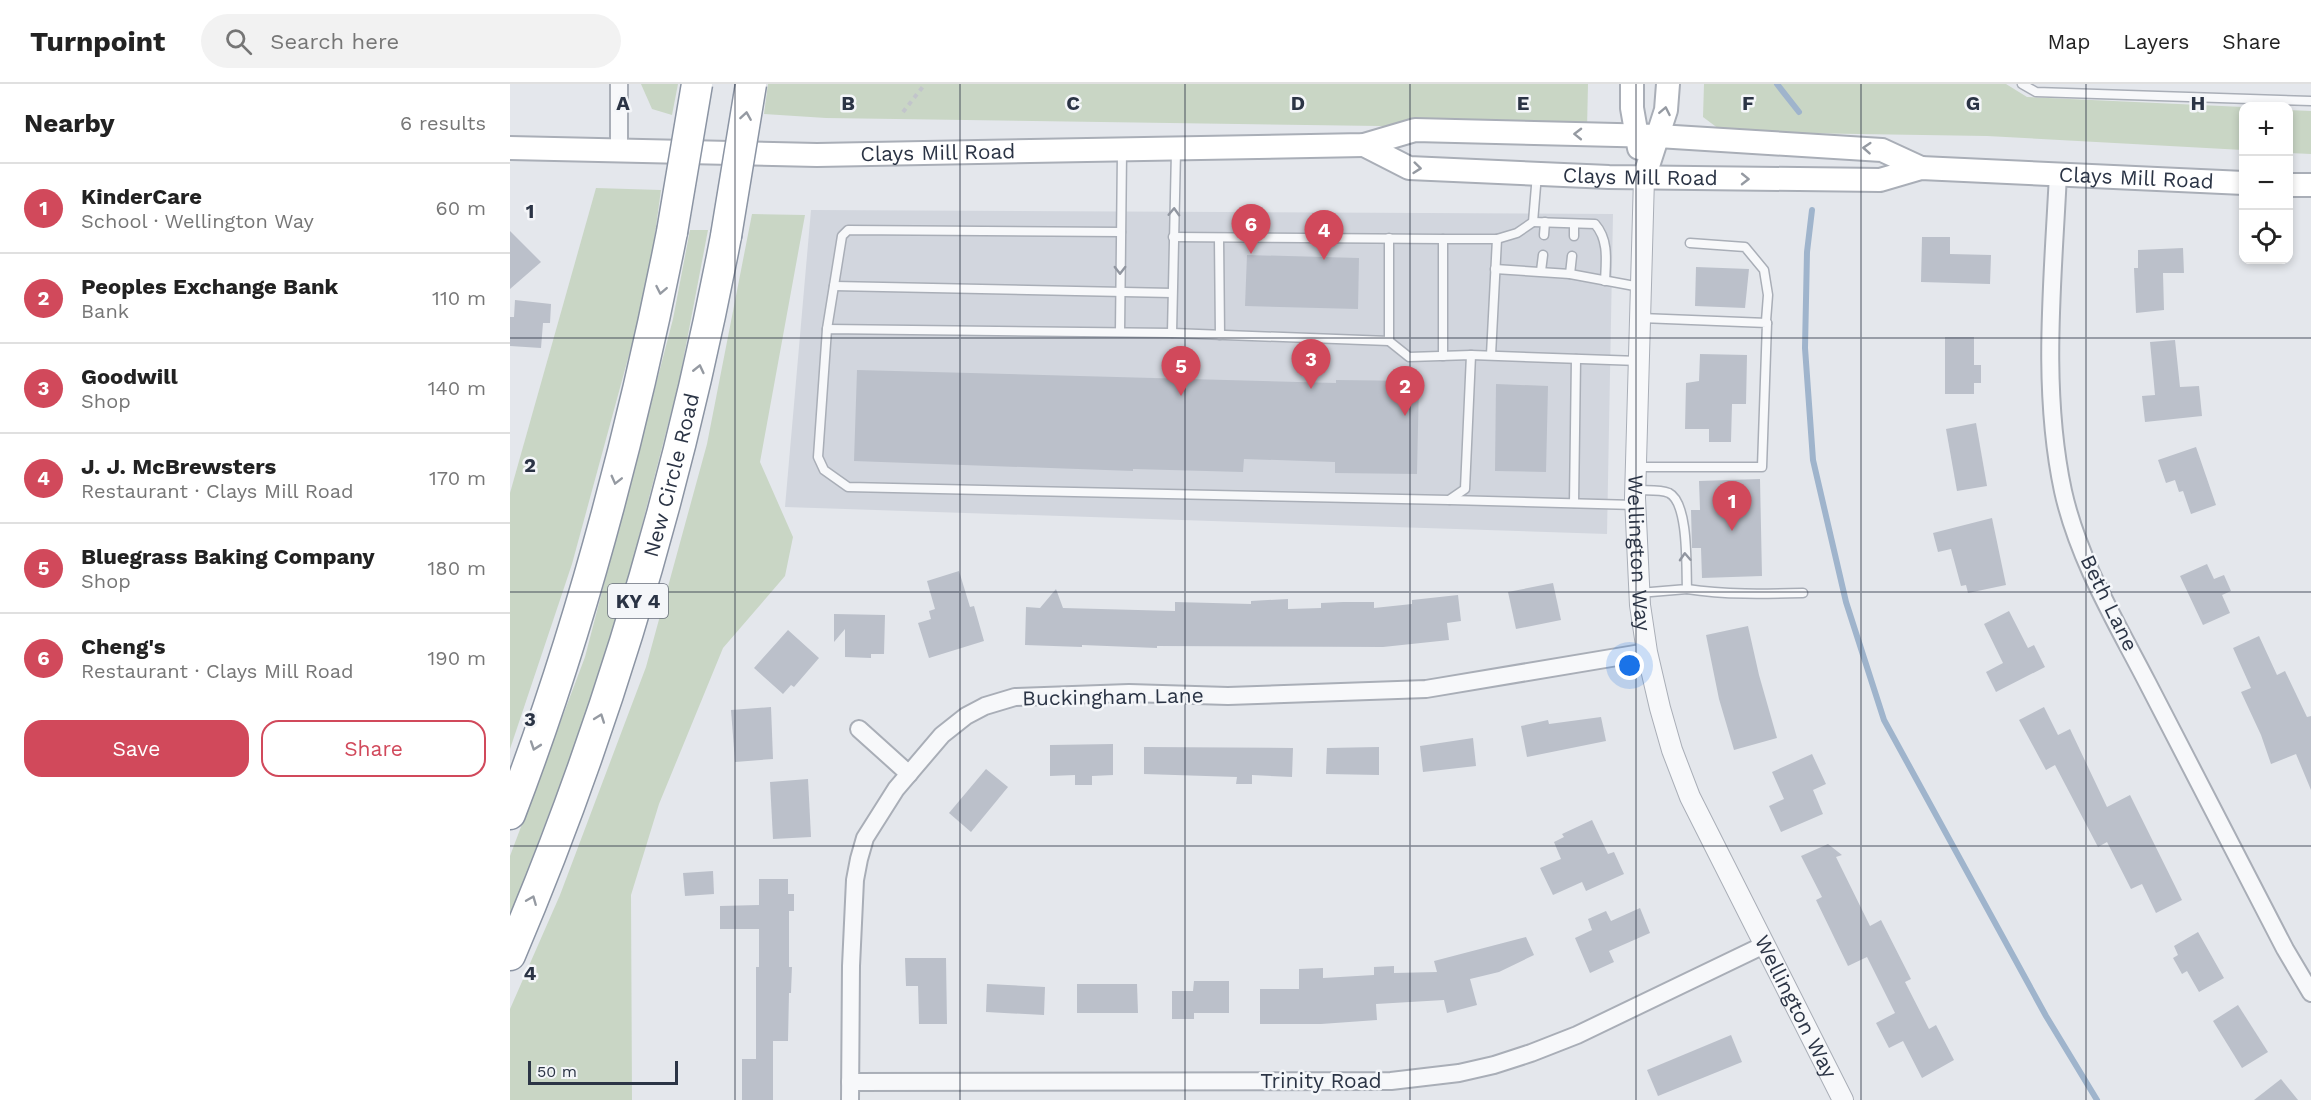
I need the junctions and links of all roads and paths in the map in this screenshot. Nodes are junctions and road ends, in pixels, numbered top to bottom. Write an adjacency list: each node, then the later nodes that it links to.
1 (619, 84): 15 (street)
2 (697, 84): 67 (highway, KY 4, one-way to 67, bridge)
3 (751, 84): 69 (highway, New Circle Road / KY 4, one-way to 3, bridge)
4 (925, 84): 9 (path)
5 (1632, 84): 10 (main road, Wellington Way)
6 (1668, 84): 10 (main road, Wellington Way, one-way to 6)
7 (2022, 84): 8 (lane)
8 (2311, 100)
9 (903, 112)
10 (1647, 136): 11 (main road, Clays Mill Road, one-way to 11); 16 (main road, Clays Mill Road, one-way to 10); 19 (main road, Wellington Way)
11 (1364, 145): 12 (main road, Clays Mill Road); 17 (main road, Clays Mill Road, one-way to 17)
12 (1176, 147): 14 (main road, Clays Mill Road); 29 (lane, one-way to 12)
13 (510, 148): 15 (main road, Clays Mill Road)
14 (1122, 149): 15 (main road, Clays Mill Road); 26 (lane)
15 (619, 152)
16 (1921, 168): 18 (main road, Clays Mill Road); 19 (main road, Clays Mill Road, one-way to 16)
17 (1537, 173): 19 (main road, Clays Mill Road); 23 (lane)
18 (2058, 174): 20 (main road, Clays Mill Road); 70 (street, Beth Lane)
19 (1644, 178): 42 (street, Wellington Way)
20 (2239, 183)
21 (2293, 184): 22 (main road)
22 (2311, 185)
23 (1533, 222): 24 (lane); 33 (lane)
24 (1545, 222): 25 (lane); 27 (lane)
25 (1575, 224): 28 (lane); 40 (lane)
26 (1121, 232): 41 (lane); 43 (lane, one-way to 43)
27 (1544, 235)
28 (1574, 236)
29 (1173, 237): 30 (lane); 44 (lane)
30 (1219, 238): 31 (lane); 50 (lane)
31 (1389, 238): 32 (lane); 51 (lane)
32 (1443, 239): 33 (lane); 54 (lane)
33 (1497, 239): 37 (lane)
34 (1690, 243): 46 (lane)
35 (1543, 255): 38 (lane)
36 (1572, 256): 39 (lane)
37 (1495, 269): 38 (lane); 53 (lane)
38 (1541, 271): 39 (lane)
39 (1570, 274): 40 (lane)
40 (1605, 281): 42 (lane)
41 (834, 286): 43 (lane); 47 (lane)
42 (1642, 287): 45 (street, Wellington Way)
43 (1120, 292): 44 (lane); 48 (lane)
44 (1172, 293): 49 (lane)
45 (1641, 318): 46 (lane); 56 (street, Wellington Way)
46 (1767, 322): 57 (lane)
47 (827, 329): 48 (lane); 59 (lane)
48 (1120, 332): 49 (lane)
49 (1172, 333): 50 (lane)
50 (1220, 336): 51 (lane)
51 (1389, 341): 54 (lane)
52 (1471, 355): 53 (lane); 54 (lane); 59 (lane)
53 (1491, 355): 55 (lane)
54 (1443, 356)
55 (1576, 359): 56 (lane); 60 (lane)
56 (1639, 361): 57 (street, Wellington Way)
57 (1636, 467): 58 (street, Wellington Way)
58 (1635, 498): 60 (lane); 61 (lane, one-way to 58); 62 (street, Wellington Way)
59 (1449, 500): 60 (lane)
60 (1574, 503)
61 (1687, 589): 62 (lane); 63 (lane)
62 (1639, 593): 64 (street, Wellington Way)
63 (1803, 593)
64 (1647, 652): 66 (street, Buckingham Lane); 68 (street, Wellington Way)
65 (859, 729): 66 (street)
66 (909, 774): 71 (street, Buckingham Lane)
67 (510, 814)
68 (1764, 945): 71 (street, Trinity Road); 73 (street, Wellington Way)
69 (510, 955)
70 (2311, 993)
71 (850, 1082): 72 (street, Buckingham Lane)
72 (850, 1100)
73 (1843, 1100)

